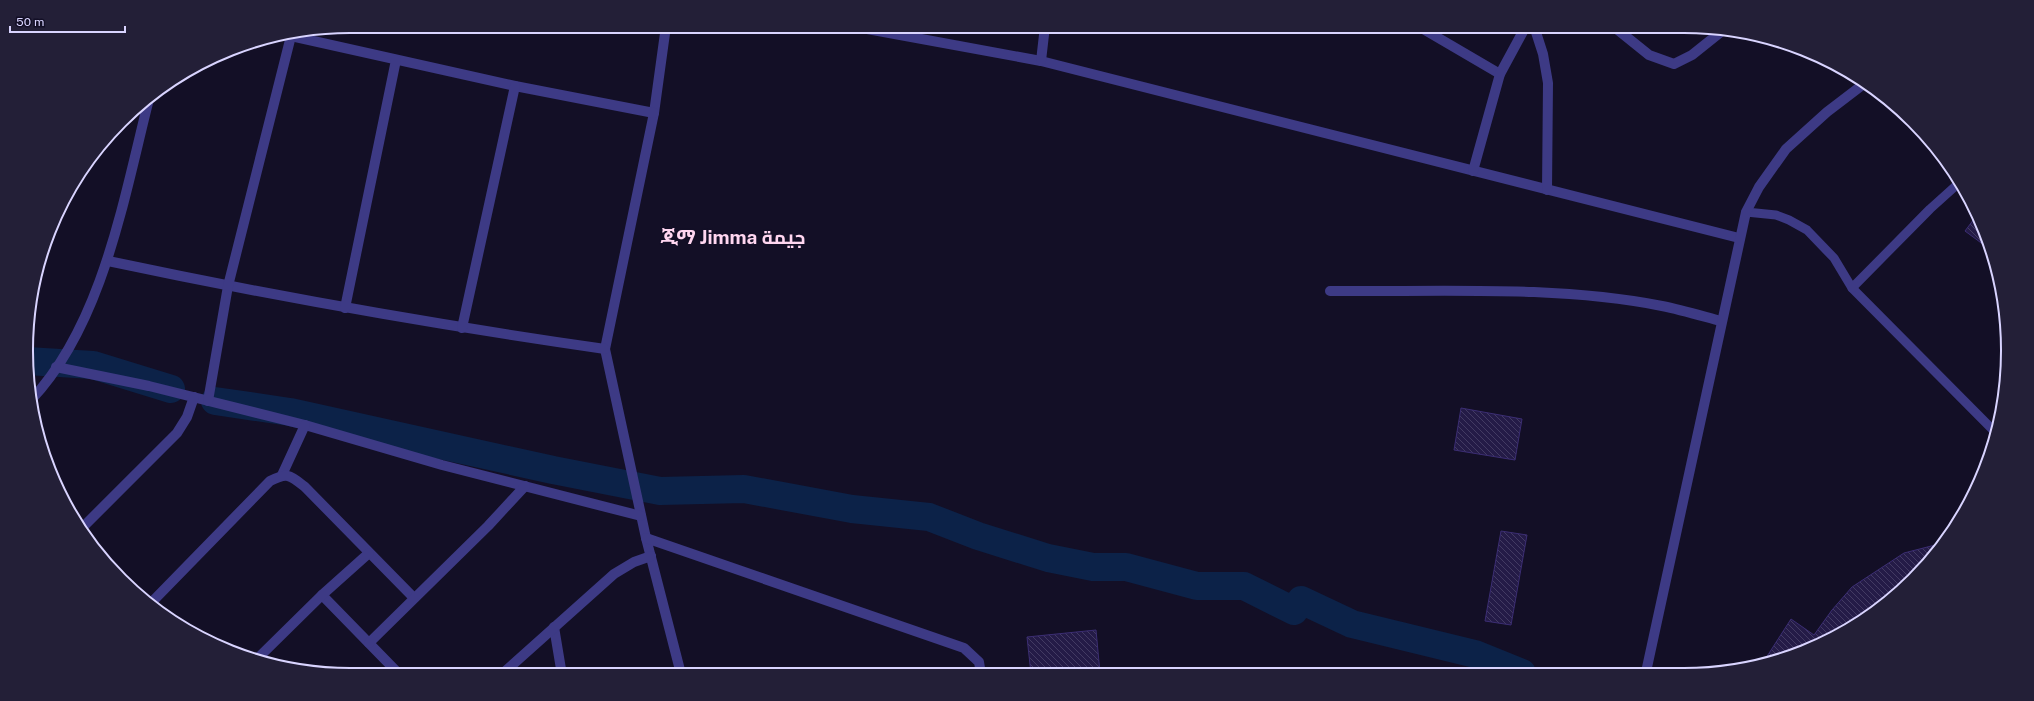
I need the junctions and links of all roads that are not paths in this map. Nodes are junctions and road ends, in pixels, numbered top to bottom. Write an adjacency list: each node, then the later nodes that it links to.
1 (665, 33): 17 (street)
2 (889, 33): 12 (street)
3 (1044, 33): 12 (street)
4 (1430, 33): 13 (street)
5 (1522, 33): 13 (street)
6 (1536, 33): 20 (street)
7 (1622, 33): 8 (street)
8 (1717, 35)
9 (303, 37): 11 (street)
10 (291, 39): 24 (street)
11 (396, 60): 14 (street); 27 (street)
12 (1040, 61): 18 (street)
13 (1500, 74): 18 (street)
14 (515, 86): 17 (street); 29 (street)
15 (1860, 87): 21 (street)
16 (148, 106): 23 (street)
17 (654, 113): 30 (street)
18 (1473, 171): 20 (street)
19 (1955, 187): 25 (lane)
20 (1547, 190): 22 (street)
21 (1746, 212): 22 (street); 25 (lane)
22 (1739, 238): 28 (street)
23 (108, 261): 24 (street); 31 (street)
24 (228, 286): 27 (street); 34 (street)
25 (1852, 288): 36 (lane)
26 (1330, 291): 28 (street)
27 (345, 308): 29 (street)
28 (1721, 321): 55 (street)
29 (462, 328): 30 (street)
30 (605, 349): 39 (street)
31 (56, 367): 32 (street); 33 (street)
32 (36, 390)
33 (194, 397): 34 (street); 40 (street)
34 (208, 400): 35 (street)
35 (305, 425): 37 (street); 38 (street)
36 (1991, 428)
37 (282, 475): 42 (street); 46 (street)
38 (525, 486): 39 (street); 45 (street)
39 (641, 516): 41 (street)
40 (85, 524)
41 (646, 538): 43 (street); 54 (street)
42 (368, 553): 44 (street); 45 (street)
43 (652, 556): 47 (street); 53 (street)
44 (322, 595): 48 (street); 49 (street)
45 (414, 598): 48 (street)
46 (154, 600)
47 (554, 627): 51 (street); 52 (street)
48 (369, 643): 50 (street)
49 (261, 655)
50 (393, 668)
51 (509, 668)
52 (561, 668)
53 (680, 668)
54 (980, 668)
55 (1647, 668)

